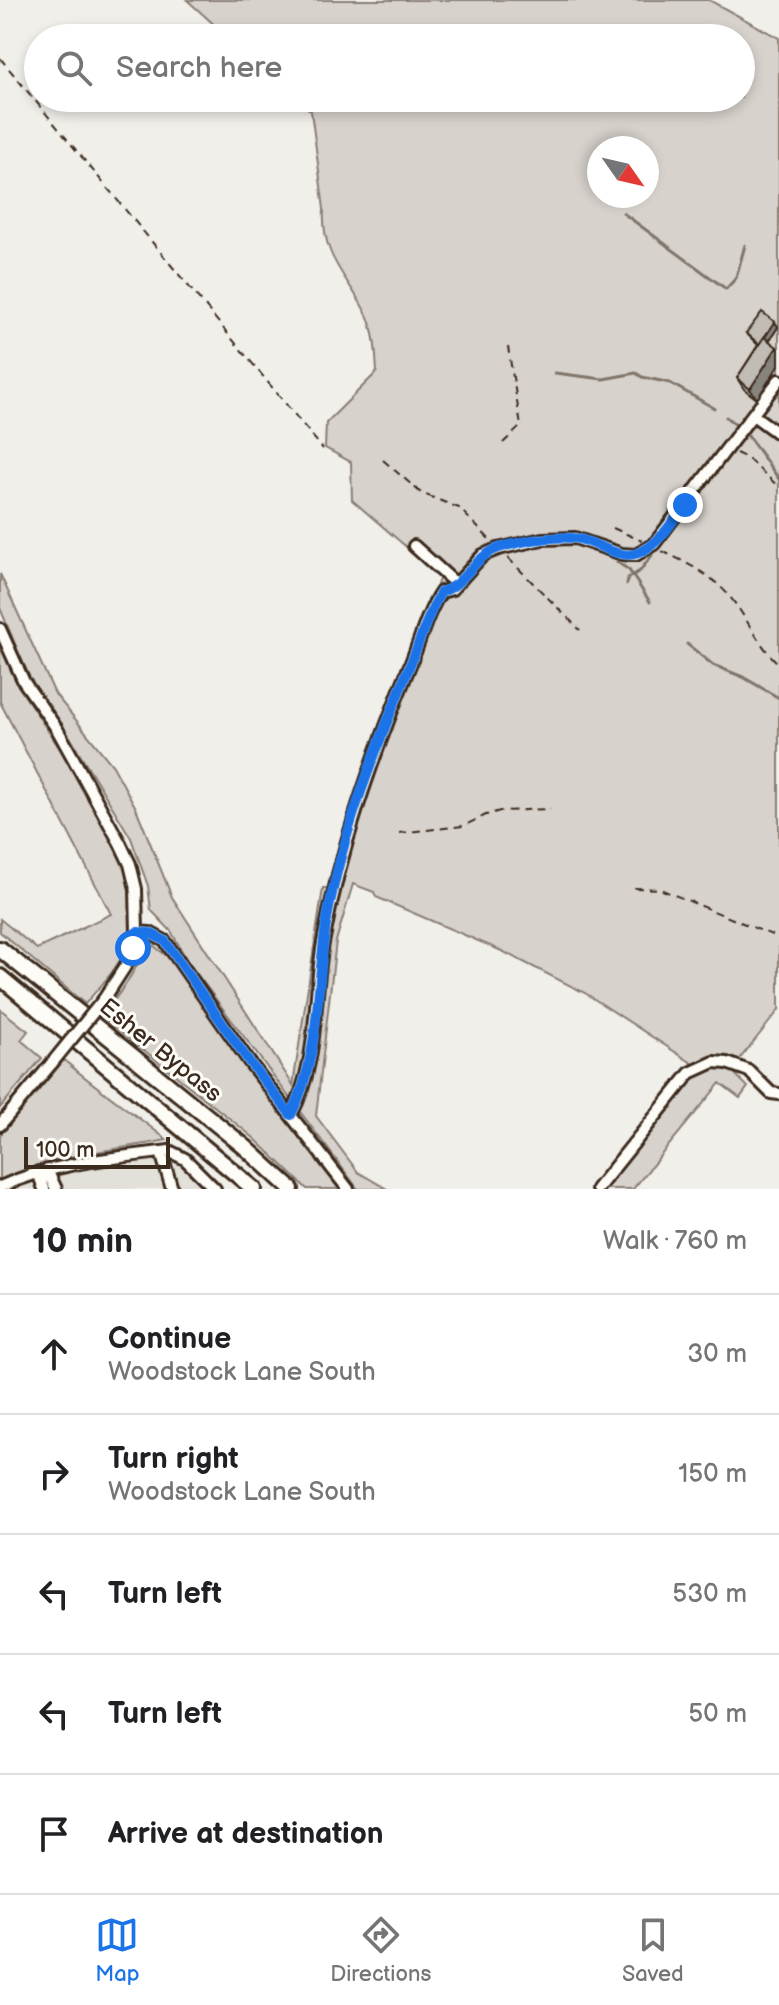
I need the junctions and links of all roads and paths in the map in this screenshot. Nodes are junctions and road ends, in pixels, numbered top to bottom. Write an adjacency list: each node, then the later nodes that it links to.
1 (0, 58): 2 (path)
2 (24, 87)
3 (45, 112): 10 (path)
4 (508, 347): 9 (path)
5 (779, 380): 6 (street)
6 (774, 391): 7 (street)
7 (753, 415): 8 (street); 11 (street)
8 (779, 434)
9 (503, 443)
10 (323, 449)
11 (728, 450): 13 (path); 17 (street)
12 (383, 460): 17 (path)
13 (779, 487)
14 (613, 528): 16 (path)
15 (414, 546): 19 (street)
16 (651, 546)
17 (498, 549): 19 (street); 21 (path)
18 (663, 552): 22 (path)
19 (456, 584): 31 (street)
20 (0, 629): 26 (street)
21 (580, 630)
22 (779, 664)
23 (550, 809): 24 (path)
24 (399, 833)
25 (634, 888): 27 (path)
26 (137, 932): 31 (street); 32 (street, bridge)
27 (779, 938)
28 (0, 949): 41 (highway, Esher Bypass)
29 (0, 977): 40 (highway, Esher Bypass)
30 (779, 1094): 43 (street)
31 (291, 1115): 42 (street)
32 (0, 1125)
33 (161, 1152): 34 (street); 38 (street); 39 (street)
34 (42, 1171): 35 (street); 36 (street); 37 (street)
35 (0, 1187)
36 (44, 1189)
37 (56, 1189)
38 (172, 1189)
39 (215, 1189)
40 (254, 1189)
41 (291, 1189)
42 (348, 1189)
43 (597, 1189)

